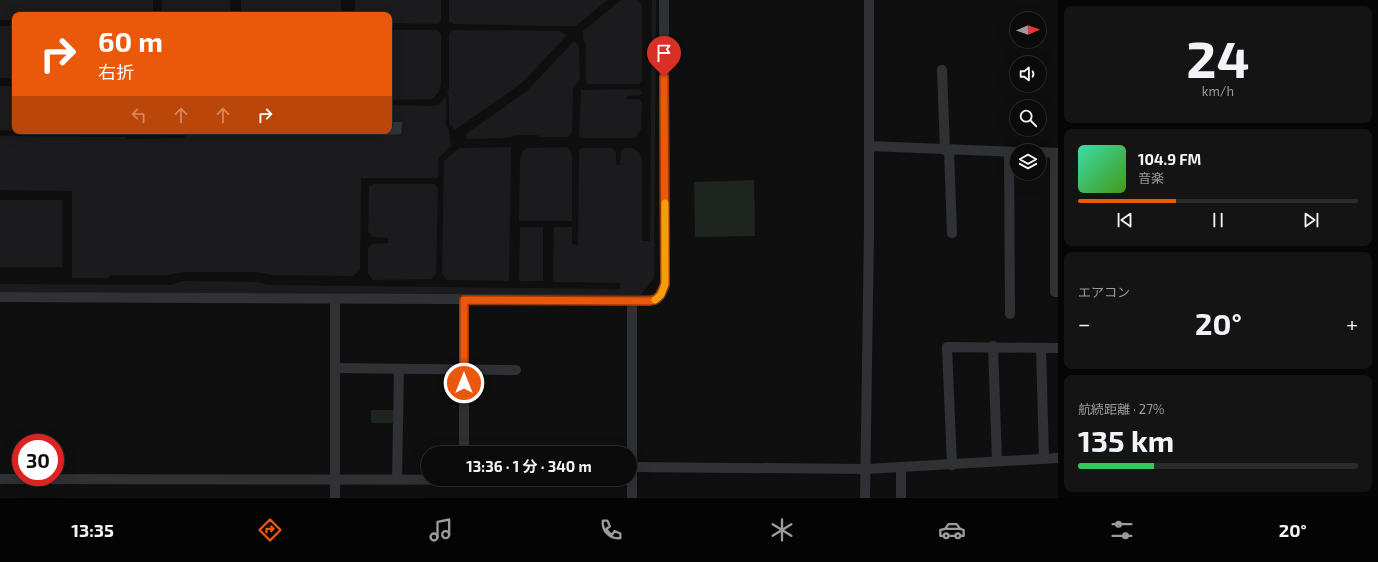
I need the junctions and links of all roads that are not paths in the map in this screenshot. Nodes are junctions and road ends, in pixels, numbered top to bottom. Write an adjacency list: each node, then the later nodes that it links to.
1 (664, 0): 17 (street)
2 (869, 0): 4 (street)
3 (942, 70): 5 (street)
4 (869, 146): 5 (street); 34 (street)
5 (947, 150): 7 (street); 11 (street)
6 (1046, 152): 8 (street)
7 (1010, 153)
8 (1057, 153): 10 (street)
9 (1012, 180): 18 (street)
10 (1056, 185): 12 (street)
11 (952, 233)
12 (1056, 236): 13 (street)
13 (1058, 292)
14 (0, 297): 15 (street)
15 (335, 299): 16 (street); 22 (street)
16 (464, 300): 17 (street); 24 (street)
17 (632, 301): 27 (street)
18 (1010, 314)
19 (993, 346): 20 (street); 30 (street); 31 (street)
20 (1041, 348): 21 (street); 29 (street)
21 (1058, 348)
22 (335, 368): 23 (street); 36 (street)
23 (399, 369): 24 (street); 37 (street)
24 (464, 369): 25 (street); 26 (street)
25 (516, 370)
26 (464, 446)
27 (632, 446)
28 (1058, 458): 29 (street)
29 (1044, 459): 30 (street)
30 (997, 461): 31 (street)
31 (952, 464): 33 (street)
32 (637, 467): 34 (street)
33 (902, 467): 34 (street); 43 (street)
34 (866, 469): 42 (street)
35 (0, 479): 36 (street)
36 (335, 479): 37 (street); 40 (street)
37 (397, 479): 38 (street)
38 (421, 479)
39 (632, 486): 41 (street)
40 (335, 498)
41 (632, 498)
42 (865, 498)
43 (901, 498)

